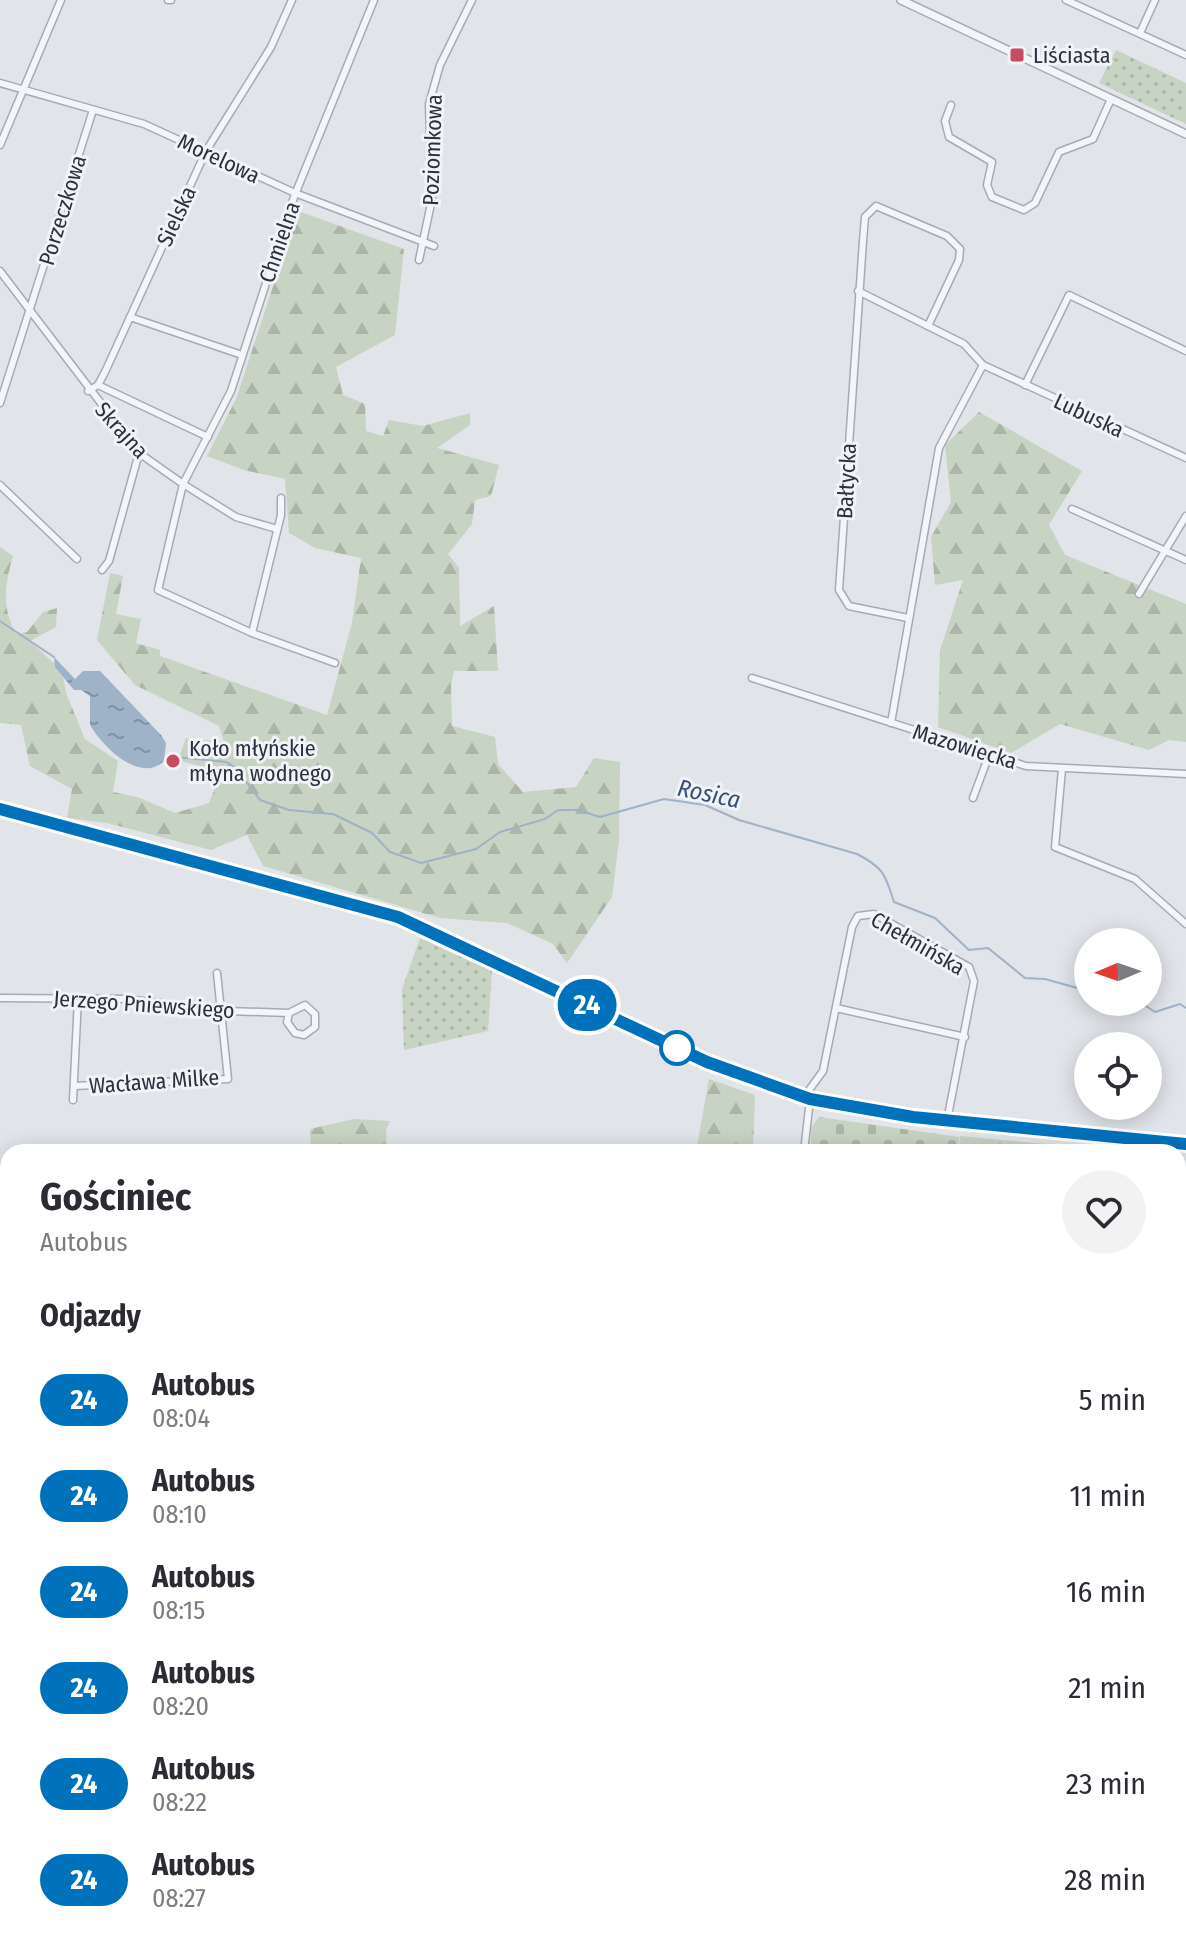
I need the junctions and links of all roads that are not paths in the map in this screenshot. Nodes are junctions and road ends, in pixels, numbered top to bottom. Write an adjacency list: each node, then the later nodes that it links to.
1 (61, 0): 11 (street)
2 (292, 0): 17 (street, Sielska)
3 (374, 0): 18 (street, Chmielna)
4 (472, 0): 19 (street, Poziomkowa)
5 (901, 0): 12 (street)
6 (1066, 0): 8 (street)
7 (1155, 0): 8 (street)
8 (1140, 33): 9 (street)
9 (1186, 55)
10 (0, 83): 11 (street, Morelowa)
11 (23, 91): 14 (street, Morelowa); 16 (street)
12 (1111, 99): 13 (street); 15 (street)
13 (951, 105)
14 (93, 110): 17 (street, Morelowa); 24 (street, Porzeczkowa)
15 (1186, 134)
16 (0, 145)
17 (206, 151): 18 (street, Morelowa); 25 (street, Sielska)
18 (295, 193): 19 (street, Morelowa); 28 (street, Chmielna)
19 (424, 242): 20 (street, Morelowa); 21 (street, Poziomkowa)
20 (434, 246)
21 (419, 260)
22 (0, 271): 24 (street, Skrajna)
23 (858, 291): 26 (street); 26 (street, Bałtycka); 50 (street, Bałtycka)
24 (31, 311): 30 (street, Porzeczkowa); 34 (street, Skrajna)
25 (130, 317): 28 (street); 32 (street, Sielska)
26 (928, 326): 29 (street)
27 (1186, 351): 33 (street)
28 (242, 355): 36 (street, Chmielna)
29 (983, 365): 33 (street, Lubuska); 50 (street)
30 (9, 374): 31 (street); 35 (street, Porzeczkowa)
31 (0, 375)
32 (98, 385): 34 (street); 36 (street, Skrajna)
33 (1025, 385): 38 (street, Lubuska)
34 (88, 391): 37 (street, Skrajna)
35 (0, 403)
36 (208, 437): 39 (street, Chmielna)
37 (139, 453): 39 (street, Skrajna); 48 (street)
38 (1186, 458)
39 (183, 484): 44 (street, Skrajna); 51 (street)
40 (0, 485): 46 (street)
41 (281, 498): 44 (street)
42 (1072, 509): 45 (street)
43 (1186, 516): 45 (street)
44 (277, 529): 51 (street)
45 (1164, 553): 47 (street); 49 (street)
46 (77, 559)
47 (1186, 560)
48 (102, 570)
49 (1139, 594)
50 (908, 618): 54 (street)
51 (252, 633): 52 (street)
52 (335, 663)
53 (752, 678): 54 (street, Mazowiecka)
54 (891, 723): 55 (street, Mazowiecka)
55 (989, 755): 56 (street, Mazowiecka); 58 (street)
56 (1062, 769): 57 (street, Mazowiecka); 60 (street)
57 (1186, 774)
58 (973, 798)
59 (0, 809): 69 (street)
60 (1186, 924)
61 (217, 973): 65 (street, Wacława Milke)
62 (0, 998): 63 (street, Jerzego Pniewskiego)
63 (78, 998): 65 (street, Jerzego Pniewskiego); 68 (street)
64 (836, 1008): 67 (street); 67 (street, Chełmińska); 69 (street, Chełmińska)
65 (222, 1009): 66 (street, Jerzego Pniewskiego); 68 (street, Wacława Milke)
66 (289, 1013): 66 (street, Jerzego Pniewskiego)
67 (965, 1037): 71 (street, Chełmińska)
68 (74, 1086): 70 (street)
69 (807, 1098): 71 (street); 72 (street)
70 (73, 1100)
71 (947, 1121): 73 (street)
72 (804, 1144)
73 (1186, 1144)

